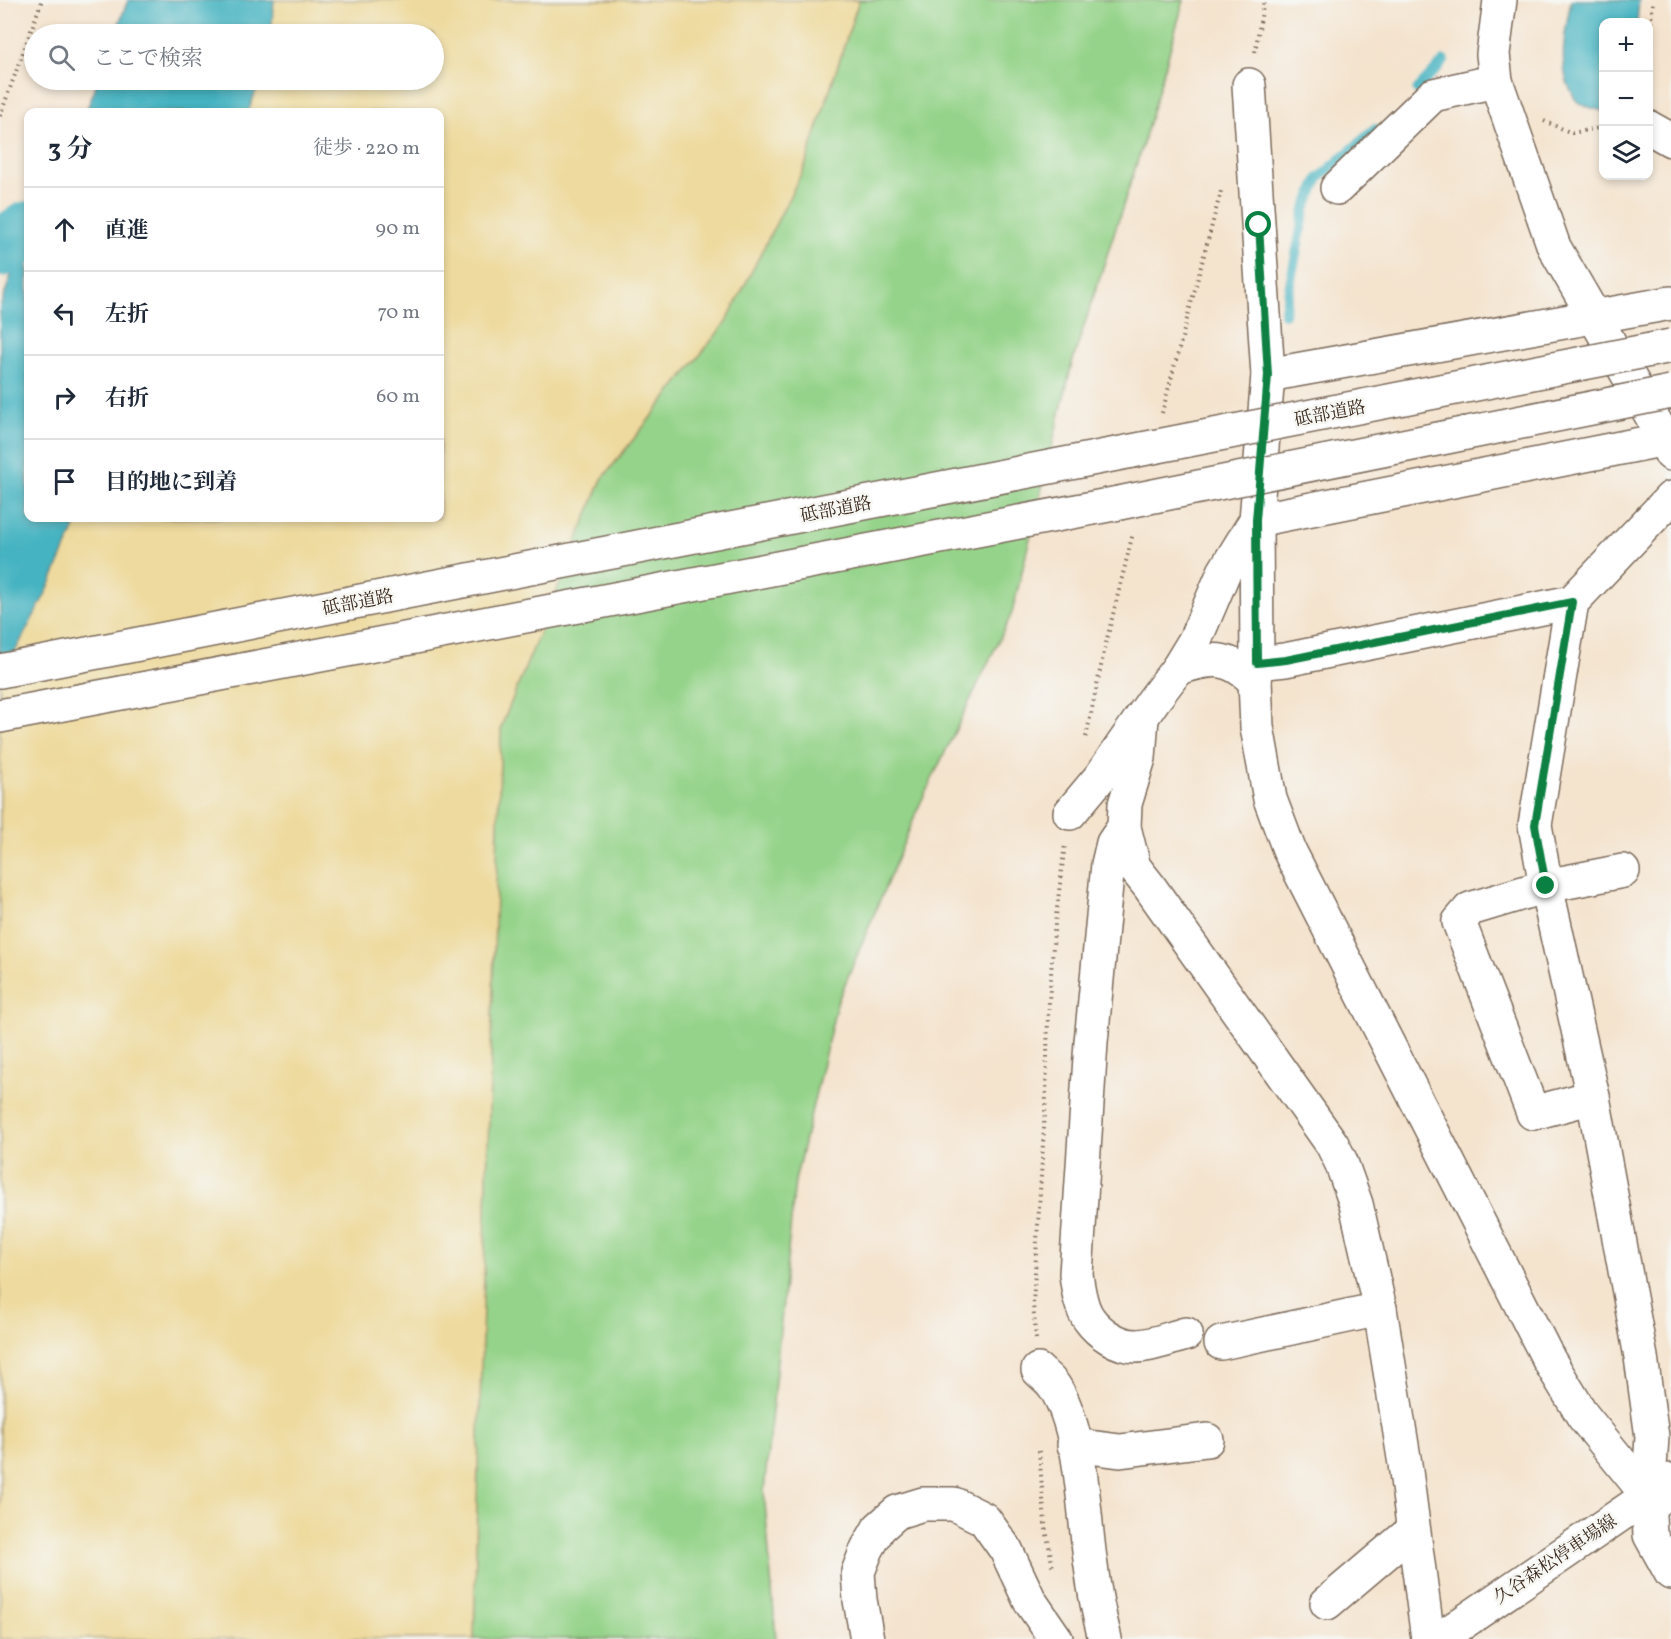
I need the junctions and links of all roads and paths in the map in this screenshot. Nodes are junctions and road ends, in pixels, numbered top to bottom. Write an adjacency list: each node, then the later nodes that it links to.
1 (42, 0): 5 (path)
2 (1500, 0): 8 (main road)
3 (1653, 0): 4 (path)
4 (1652, 18)
5 (33, 24)
6 (24, 50): 9 (path)
7 (1249, 85): 17 (main road)
8 (1499, 92): 10 (path); 13 (main road); 15 (main road)
9 (0, 116)
10 (1599, 128)
11 (1653, 130): 12 (main road)
12 (1671, 140)
13 (1337, 189)
14 (1671, 303): 15 (main road)
15 (1594, 318): 17 (main road); 19 (main road)
16 (1671, 346): 24 (main road, 砥部道路, bridge)
17 (1268, 375): 21 (main road)
18 (1671, 392): 26 (main road, bridge)
19 (1669, 443): 21 (main road)
20 (1671, 498): 22 (main road)
21 (1256, 520): 23 (main road); 25 (main road)
22 (1572, 602): 25 (main road); 31 (main road)
23 (1178, 668): 25 (main road); 27 (main road)
24 (0, 671)
25 (1256, 672): 39 (main road)
26 (0, 716)
27 (1142, 717): 28 (main road); 29 (main road)
28 (1070, 813)
29 (1124, 827): 33 (main road); 34 (main road)
30 (1623, 871): 31 (main road)
31 (1546, 886): 32 (main road); 32 (main road)
32 (1593, 1097): 39 (main road)
33 (1380, 1309): 35 (main road); 40 (main road)
34 (1186, 1334)
35 (1221, 1343)
36 (1038, 1370): 38 (main road)
37 (1208, 1440): 38 (main road)
38 (1074, 1445): 45 (main road)
39 (1663, 1493): 41 (main road); 47 (main road, 久谷森松停車場線)
40 (1412, 1530): 42 (main road); 46 (main road)
41 (1671, 1573)
42 (1327, 1603)
43 (867, 1639): 44 (main road)
44 (1056, 1639)
45 (1105, 1639)
46 (1428, 1639)
47 (1439, 1639)

